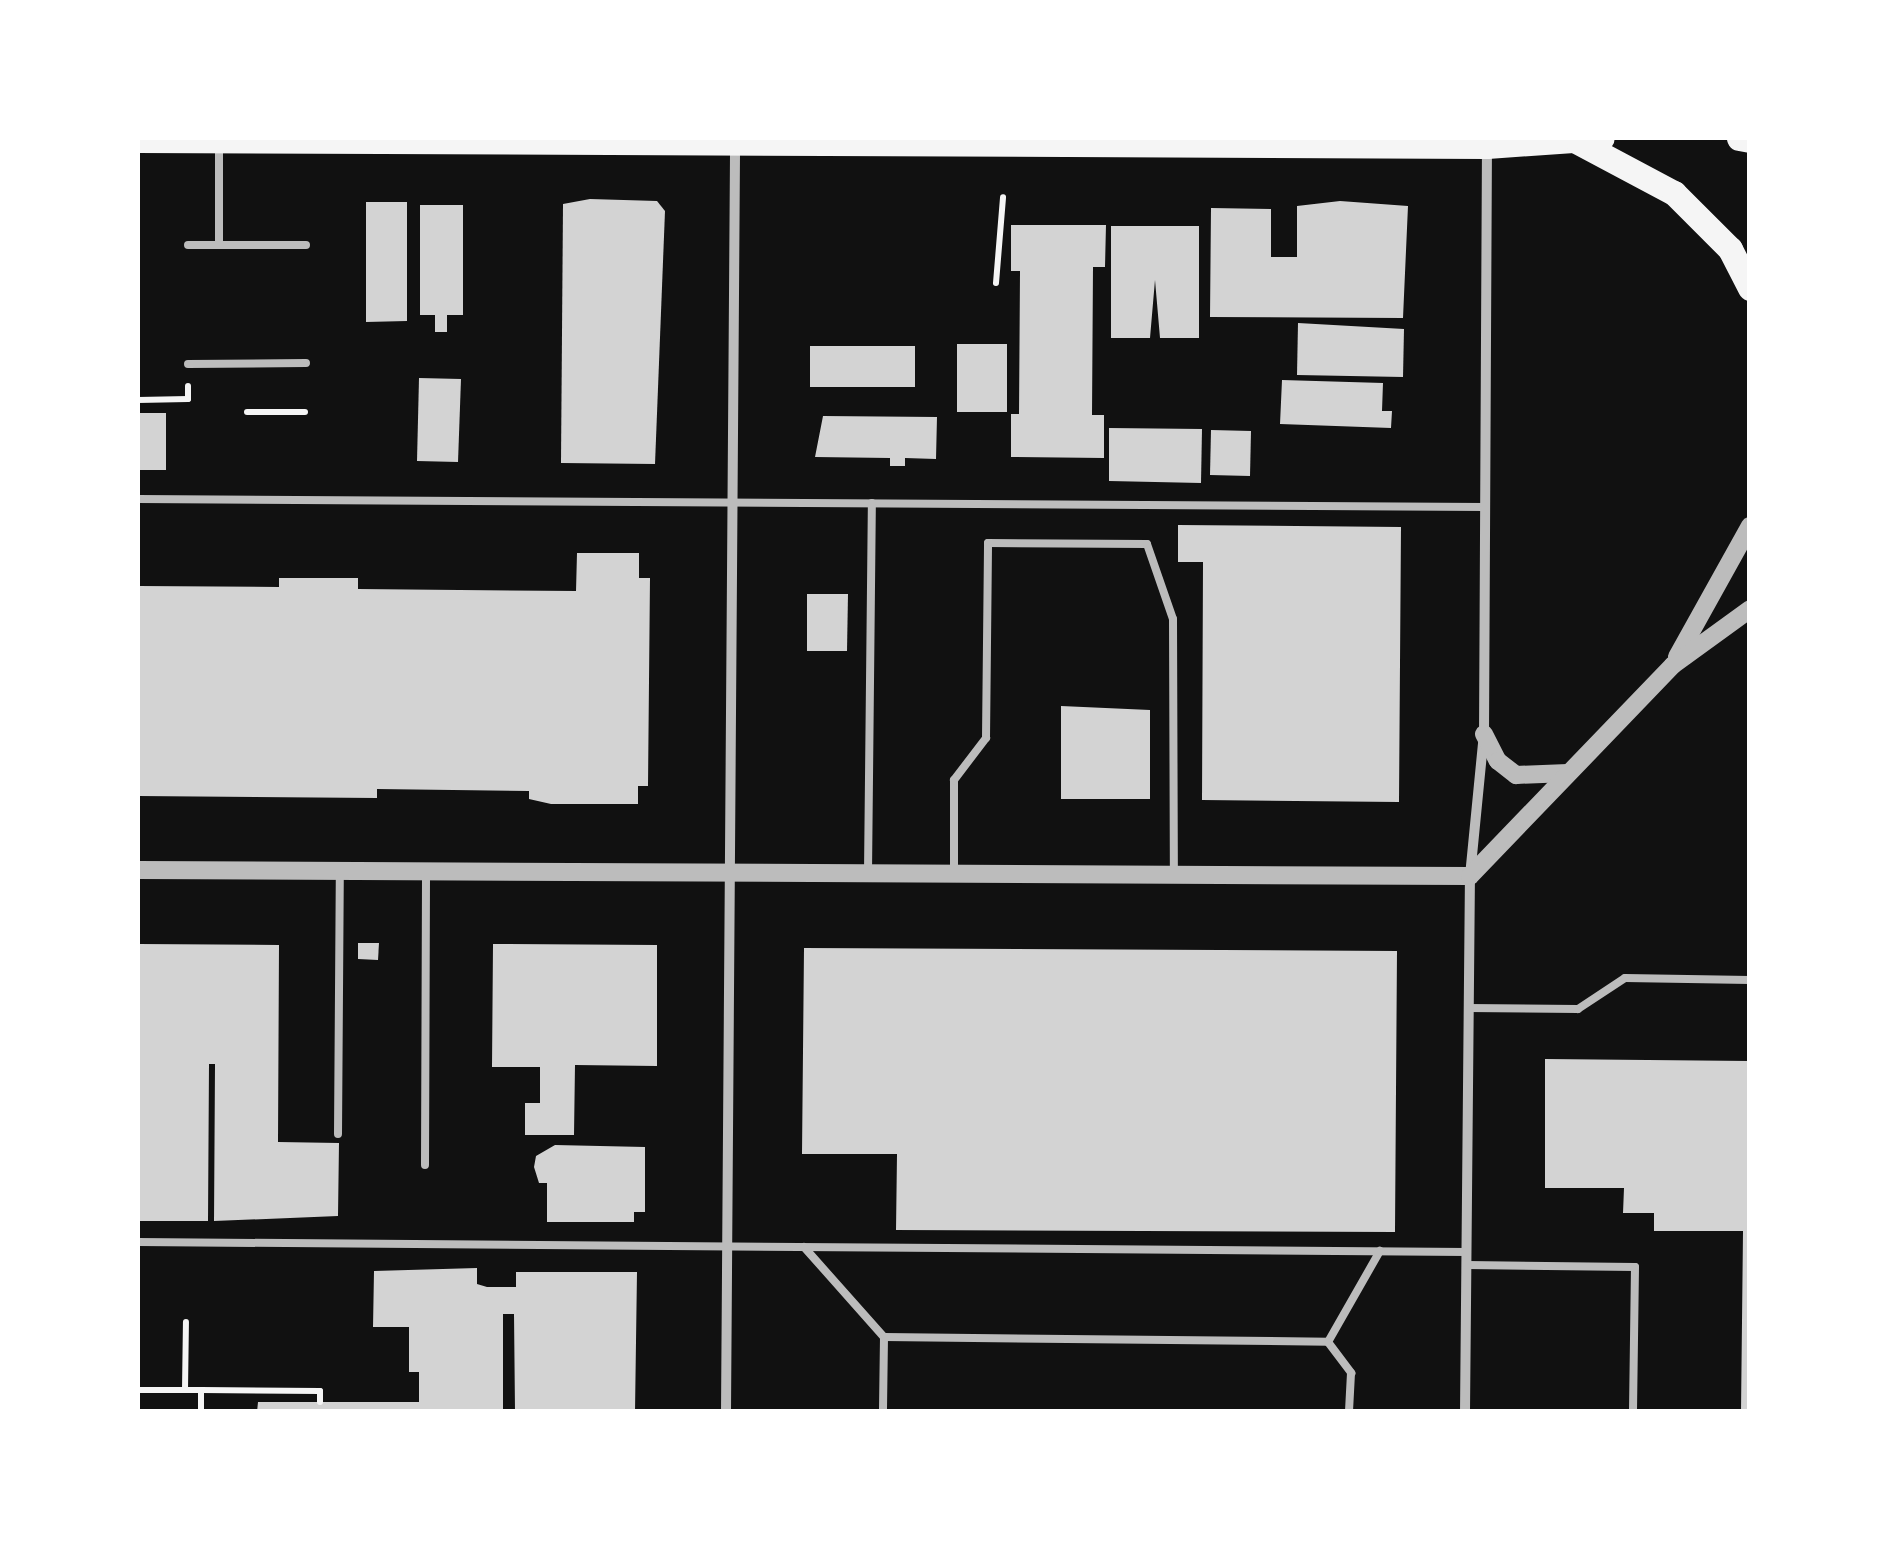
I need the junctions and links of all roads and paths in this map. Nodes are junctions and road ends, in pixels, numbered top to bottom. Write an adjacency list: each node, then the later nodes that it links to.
1 (1739, 138): 6 (main road)
2 (138, 140): 3 (main road)
3 (220, 140): 4 (main road); 10 (lane)
4 (735, 140): 7 (main road); 20 (street)
5 (1590, 140): 7 (main road); 13 (main road)
6 (1750, 140)
7 (1487, 142): 22 (street)
8 (1003, 197): 12 (path)
9 (188, 245): 10 (lane)
10 (220, 246): 11 (lane)
11 (306, 246)
12 (996, 283)
13 (1750, 288)
14 (306, 363): 15 (lane)
15 (188, 364): 16 (path)
16 (138, 400)
17 (248, 412): 18 (path)
18 (305, 412)
19 (138, 499): 20 (lane)
20 (732, 502): 21 (lane); 31 (street)
21 (872, 504): 22 (lane); 32 (lane)
22 (1486, 506): 26 (street)
23 (1750, 526): 25 (street)
24 (1750, 608): 25 (street)
25 (1673, 665): 27 (street)
26 (1484, 734): 27 (street); 35 (street)
27 (1568, 773): 35 (street)
28 (138, 870): 29 (street)
29 (340, 872): 30 (street); 38 (lane)
30 (426, 872): 31 (street); 39 (lane)
31 (730, 873): 32 (street); 41 (street)
32 (868, 874): 33 (street)
33 (954, 874): 34 (street); 34 (lane)
34 (1174, 875): 35 (street)
35 (1470, 876): 37 (street)
36 (1750, 980): 37 (lane)
37 (1468, 1008): 44 (street)
38 (338, 1134)
39 (425, 1165)
40 (138, 1242): 41 (lane)
41 (728, 1246): 42 (lane); 54 (street)
42 (804, 1247): 43 (lane); 47 (lane)
43 (1380, 1251): 44 (lane); 48 (lane)
44 (1467, 1252): 45 (street)
45 (1467, 1265): 57 (street); 58 (lane)
46 (186, 1322): 50 (path)
47 (884, 1336): 48 (lane); 55 (lane)
48 (1328, 1342): 56 (lane)
49 (138, 1390): 50 (path)
50 (185, 1390): 51 (path)
51 (201, 1390): 52 (path); 53 (path)
52 (320, 1402)
53 (201, 1412)
54 (726, 1412)
55 (884, 1412)
56 (1349, 1412)
57 (1465, 1412)
58 (1633, 1412)

